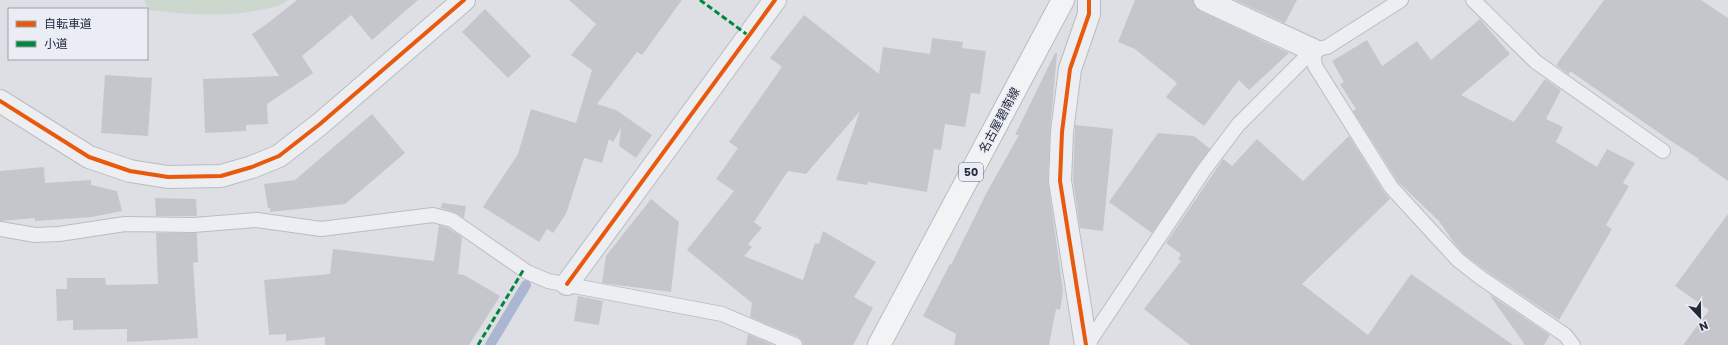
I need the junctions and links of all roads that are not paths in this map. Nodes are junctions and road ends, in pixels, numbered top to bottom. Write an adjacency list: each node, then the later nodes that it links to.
1 (464, 0): 9 (street)
2 (775, 0): 12 (street)
3 (1063, 0): 14 (main road, 名古屋碧南線 / 50)
4 (1089, 0): 15 (street)
5 (1205, 0): 8 (street)
6 (1401, 0): 8 (lane)
7 (1473, 0): 10 (lane)
8 (1313, 50): 15 (lane); 16 (lane)
9 (0, 101)
10 (1663, 151)
11 (0, 229): 12 (lane)
12 (567, 284): 13 (lane)
13 (795, 345)
14 (879, 345)
15 (1087, 345)
16 (1573, 345)

